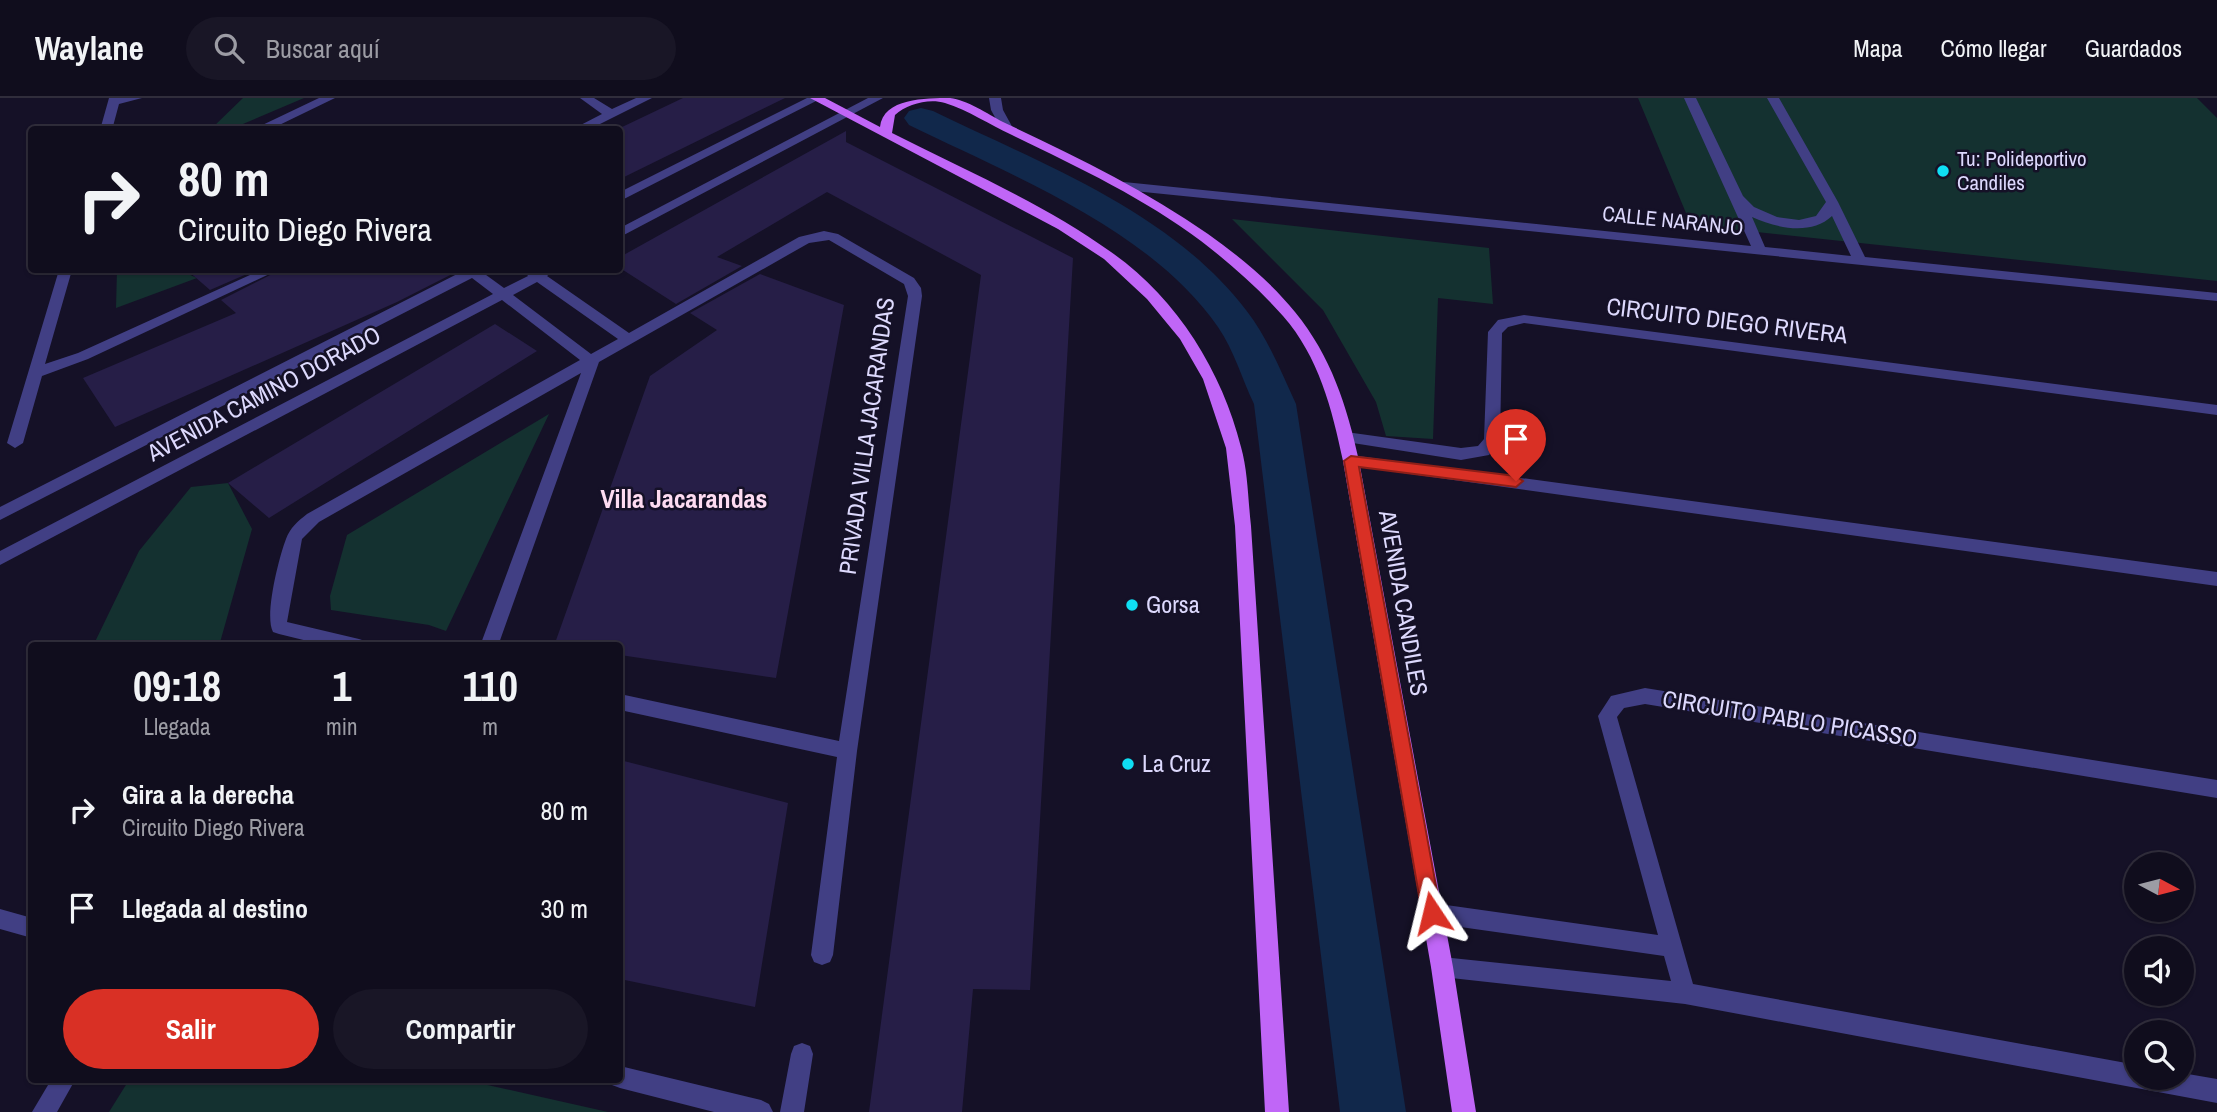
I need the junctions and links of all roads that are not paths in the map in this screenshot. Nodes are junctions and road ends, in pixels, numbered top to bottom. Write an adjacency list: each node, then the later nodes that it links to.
1 (136, 98): 11 (street)
2 (329, 98): 15 (street)
3 (586, 98): 13 (street)
4 (646, 98): 13 (street)
5 (816, 98): 12 (main road); 20 (street)
6 (877, 98): 12 (street)
7 (943, 98): 17 (main road, AVENIDA CANDILES); 18 (main road)
8 (995, 98): 17 (street)
9 (1690, 98): 21 (street)
10 (1773, 98): 22 (street)
11 (114, 100): 14 (street)
12 (853, 111): 18 (main road); 23 (street)
13 (611, 114): 16 (street)
14 (107, 126)
15 (267, 126)
16 (586, 126)
17 (1008, 130): 19 (main road, AVENIDA CANDILES)
18 (887, 133): 65 (main road)
19 (1124, 186): 24 (street, CALLE NARANJO); 38 (main road, AVENIDA CANDILES)
20 (623, 195)
21 (1737, 198): 22 (street); 24 (street)
22 (1832, 202): 25 (street)
23 (623, 231)
24 (1760, 251): 25 (street, CALLE NARANJO)
25 (1860, 261): 33 (street, CALLE NARANJO)
26 (64, 273): 36 (street)
27 (264, 273): 36 (street)
28 (468, 273): 41 (street, AVENIDA CAMINO DORADO)
29 (478, 273): 32 (street)
30 (537, 273): 32 (street, AVENIDA CAMINO DORADO)
31 (540, 273): 34 (street)
32 (503, 293): 35 (street); 42 (street, AVENIDA CAMINO DORADO)
33 (2217, 297)
34 (630, 340): 35 (street, PRIVADA VILLA JACARANDAS); 47 (street, PRIVADA VILLA JACARANDAS)
35 (592, 362): 44 (street, PRIVADA VILLA JACARANDAS); 45 (street)
36 (36, 373): 39 (street)
37 (2217, 410): 38 (street, CIRCUITO DIEGO RIVERA)
38 (1346, 437): 40 (main road, AVENIDA CANDILES)
39 (15, 443)
40 (1351, 461): 43 (street); 49 (main road, AVENIDA CANDILES)
41 (0, 514)
42 (0, 559)
43 (2217, 579)
44 (342, 642)
45 (490, 642)
46 (623, 703): 47 (street)
47 (848, 751): 53 (street, PRIVADA VILLA JACARANDAS)
48 (2217, 789): 52 (street, CIRCUITO PABLO PICASSO)
49 (1432, 913): 52 (street); 54 (main road, AVENIDA CANDILES)
50 (0, 919): 51 (street)
51 (28, 927)
52 (1672, 947): 55 (street, CIRCUITO PABLO PICASSO)
53 (822, 955)
54 (1441, 967): 55 (street); 66 (main road, AVENIDA CANDILES)
55 (1685, 993): 57 (street)
56 (802, 1054): 64 (street)
57 (2124, 1074)
58 (623, 1078): 63 (street)
59 (62, 1083): 62 (street)
60 (2194, 1087): 61 (street)
61 (2217, 1091)
62 (44, 1112)
63 (761, 1112)
64 (792, 1112)
65 (1277, 1112)
66 (1464, 1112)

